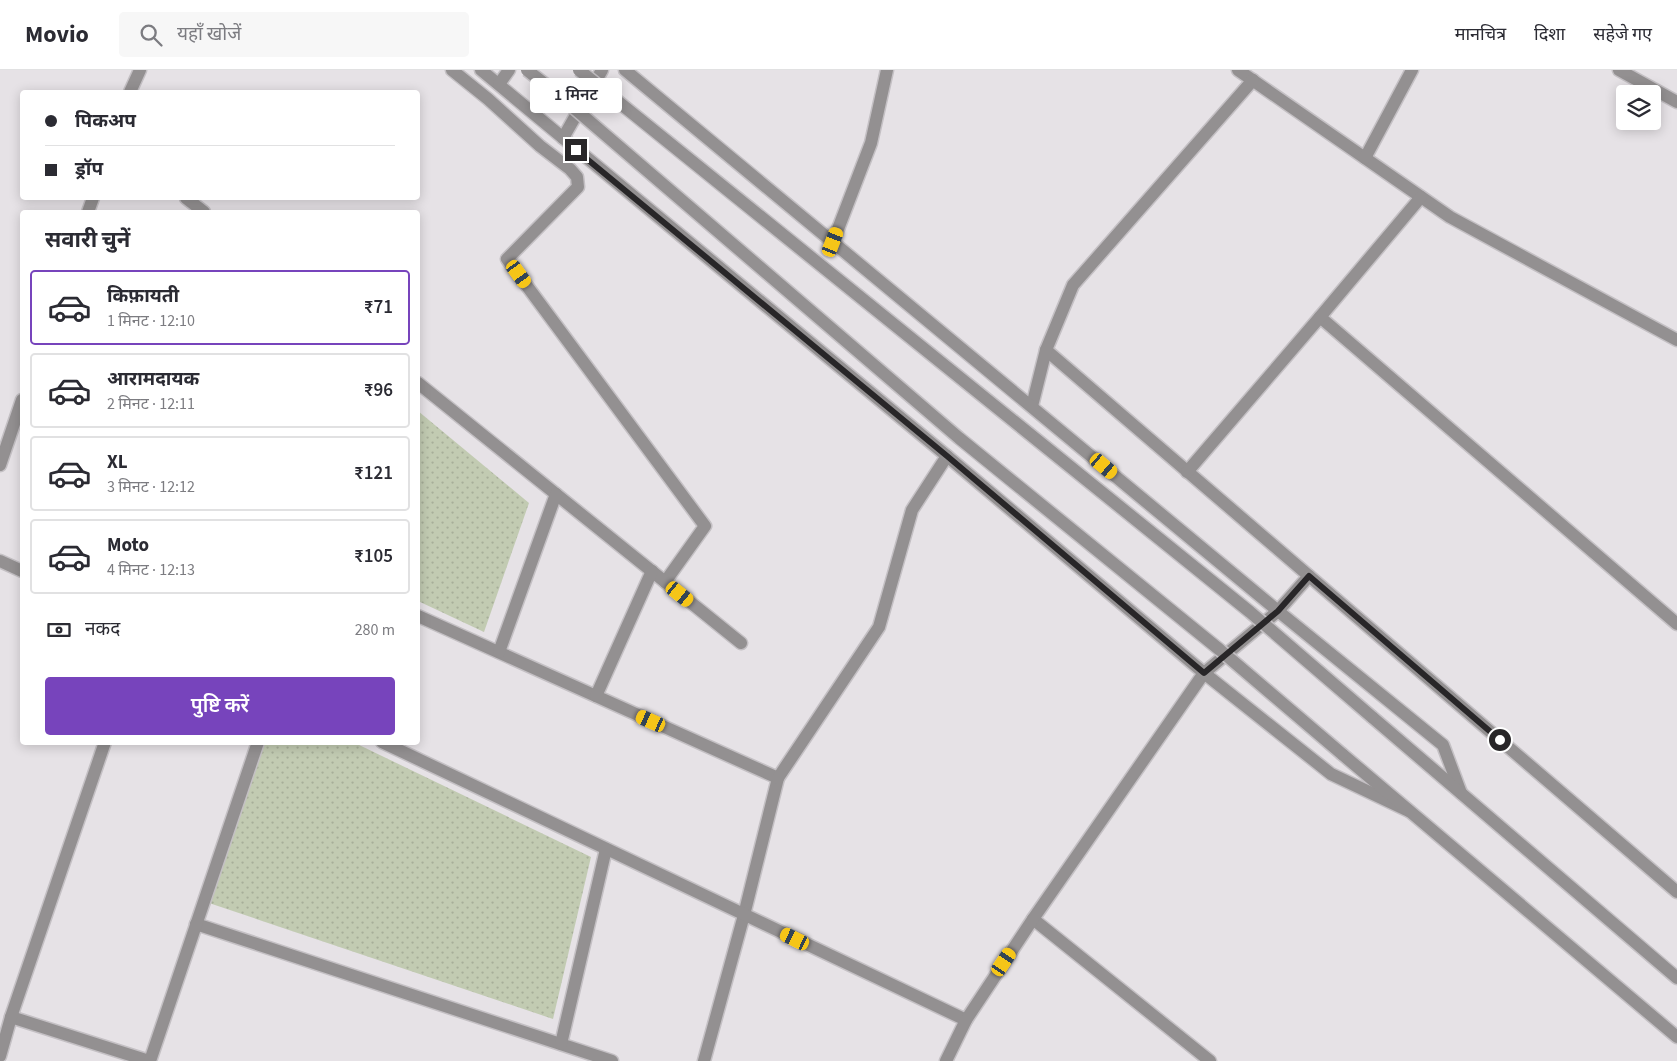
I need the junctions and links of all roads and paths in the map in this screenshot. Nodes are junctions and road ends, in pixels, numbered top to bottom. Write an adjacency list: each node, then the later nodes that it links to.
1 (140, 70): 15 (street)
2 (452, 70): 37 (street)
3 (481, 70): 14 (street)
4 (509, 70): 14 (street)
5 (527, 70): 50 (street, bridge)
6 (578, 70): 49 (street, bridge)
7 (602, 70): 17 (street)
8 (625, 70): 22 (street)
9 (887, 70): 22 (street)
10 (1238, 70): 13 (street)
11 (1412, 70): 18 (street)
12 (1618, 70): 16 (street)
13 (1253, 80): 18 (street); 25 (street)
14 (499, 84): 17 (street)
15 (131, 90)
16 (1677, 102)
17 (563, 138): 29 (street)
18 (1365, 158): 19 (street)
19 (1421, 196): 23 (street); 24 (street)
20 (189, 200): 21 (street)
21 (201, 210)
22 (833, 242): 28 (street)
23 (1320, 317): 31 (street); 40 (street)
24 (1677, 340)
25 (1046, 350): 28 (street); 31 (street)
26 (420, 385): 32 (street)
27 (20, 406): 30 (street)
28 (1032, 406): 38 (street)
29 (947, 456): 43 (street); 48 (street)
30 (0, 465)
31 (1187, 472): 36 (street)
32 (556, 494): 35 (street); 42 (street)
33 (0, 560): 34 (street)
34 (20, 570)
35 (652, 571): 37 (street); 44 (street)
36 (1309, 576): 38 (street); 52 (street)
37 (665, 582): 41 (street)
38 (1278, 611): 43 (street); 49 (street)
39 (420, 617): 42 (street)
40 (1677, 624)
41 (741, 643)
42 (499, 652): 44 (street)
43 (1204, 673): 50 (street); 54 (street)
44 (596, 696): 48 (street)
45 (104, 745): 57 (street)
46 (257, 745): 55 (street)
47 (388, 745): 51 (street)
48 (778, 778): 53 (street)
49 (1461, 793): 56 (street)
50 (1409, 811): 59 (street)
51 (606, 849): 53 (street); 60 (street)
52 (1677, 892)
53 (744, 914): 58 (street); 64 (street)
54 (1033, 919): 58 (street); 66 (street)
55 (196, 924): 60 (street); 62 (street)
56 (1677, 978)
57 (10, 1017): 61 (street); 62 (street)
58 (966, 1020): 65 (street)
59 (1677, 1037)
60 (561, 1044): 63 (street)
61 (0, 1056)
62 (149, 1061)
63 (612, 1061)
64 (704, 1061)
65 (946, 1061)
66 (1210, 1061)

